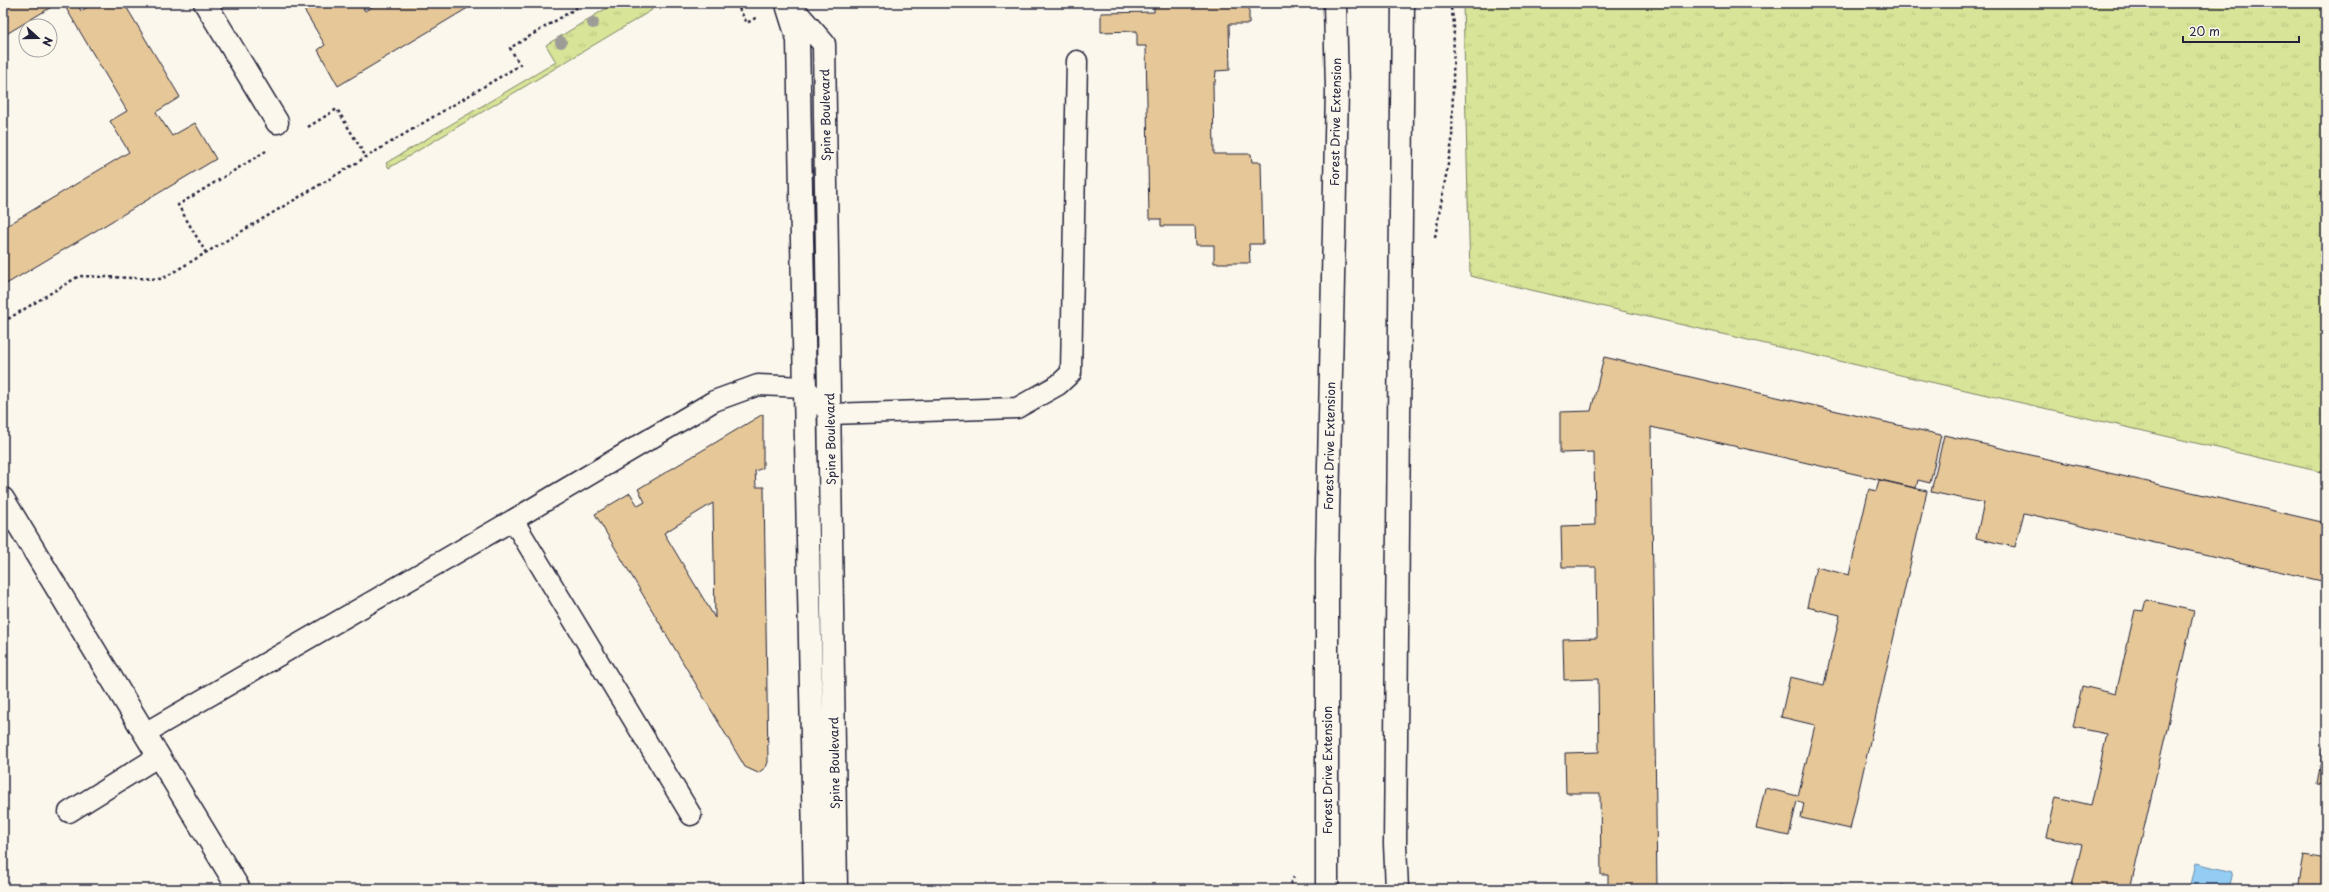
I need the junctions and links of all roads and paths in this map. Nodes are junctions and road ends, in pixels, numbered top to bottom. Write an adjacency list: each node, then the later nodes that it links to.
1 (206, 3): 7 (street)
2 (585, 3): 8 (path)
3 (787, 3): 11 (street, Spine Boulevard); 12 (street, Spine Boulevard)
4 (1335, 3): 22 (street, Forest Drive Extension)
5 (1402, 3): 23 (street)
6 (1077, 60): 12 (lane)
7 (282, 131): 8 (path); 9 (path)
8 (366, 157): 9 (path)
9 (206, 253): 10 (path)
10 (3, 322)
11 (805, 386): 12 (lane); 14 (lane); 20 (street, Spine Boulevard)
12 (830, 414): 21 (street, Spine Boulevard)
13 (3, 499): 15 (street)
14 (513, 520): 15 (lane); 18 (lane)
15 (145, 733): 16 (street)
16 (159, 756): 17 (lane); 19 (street)
17 (69, 812)
18 (691, 815)
19 (239, 889)
20 (815, 889)
21 (836, 889)
22 (1327, 889)
23 (1397, 889)

